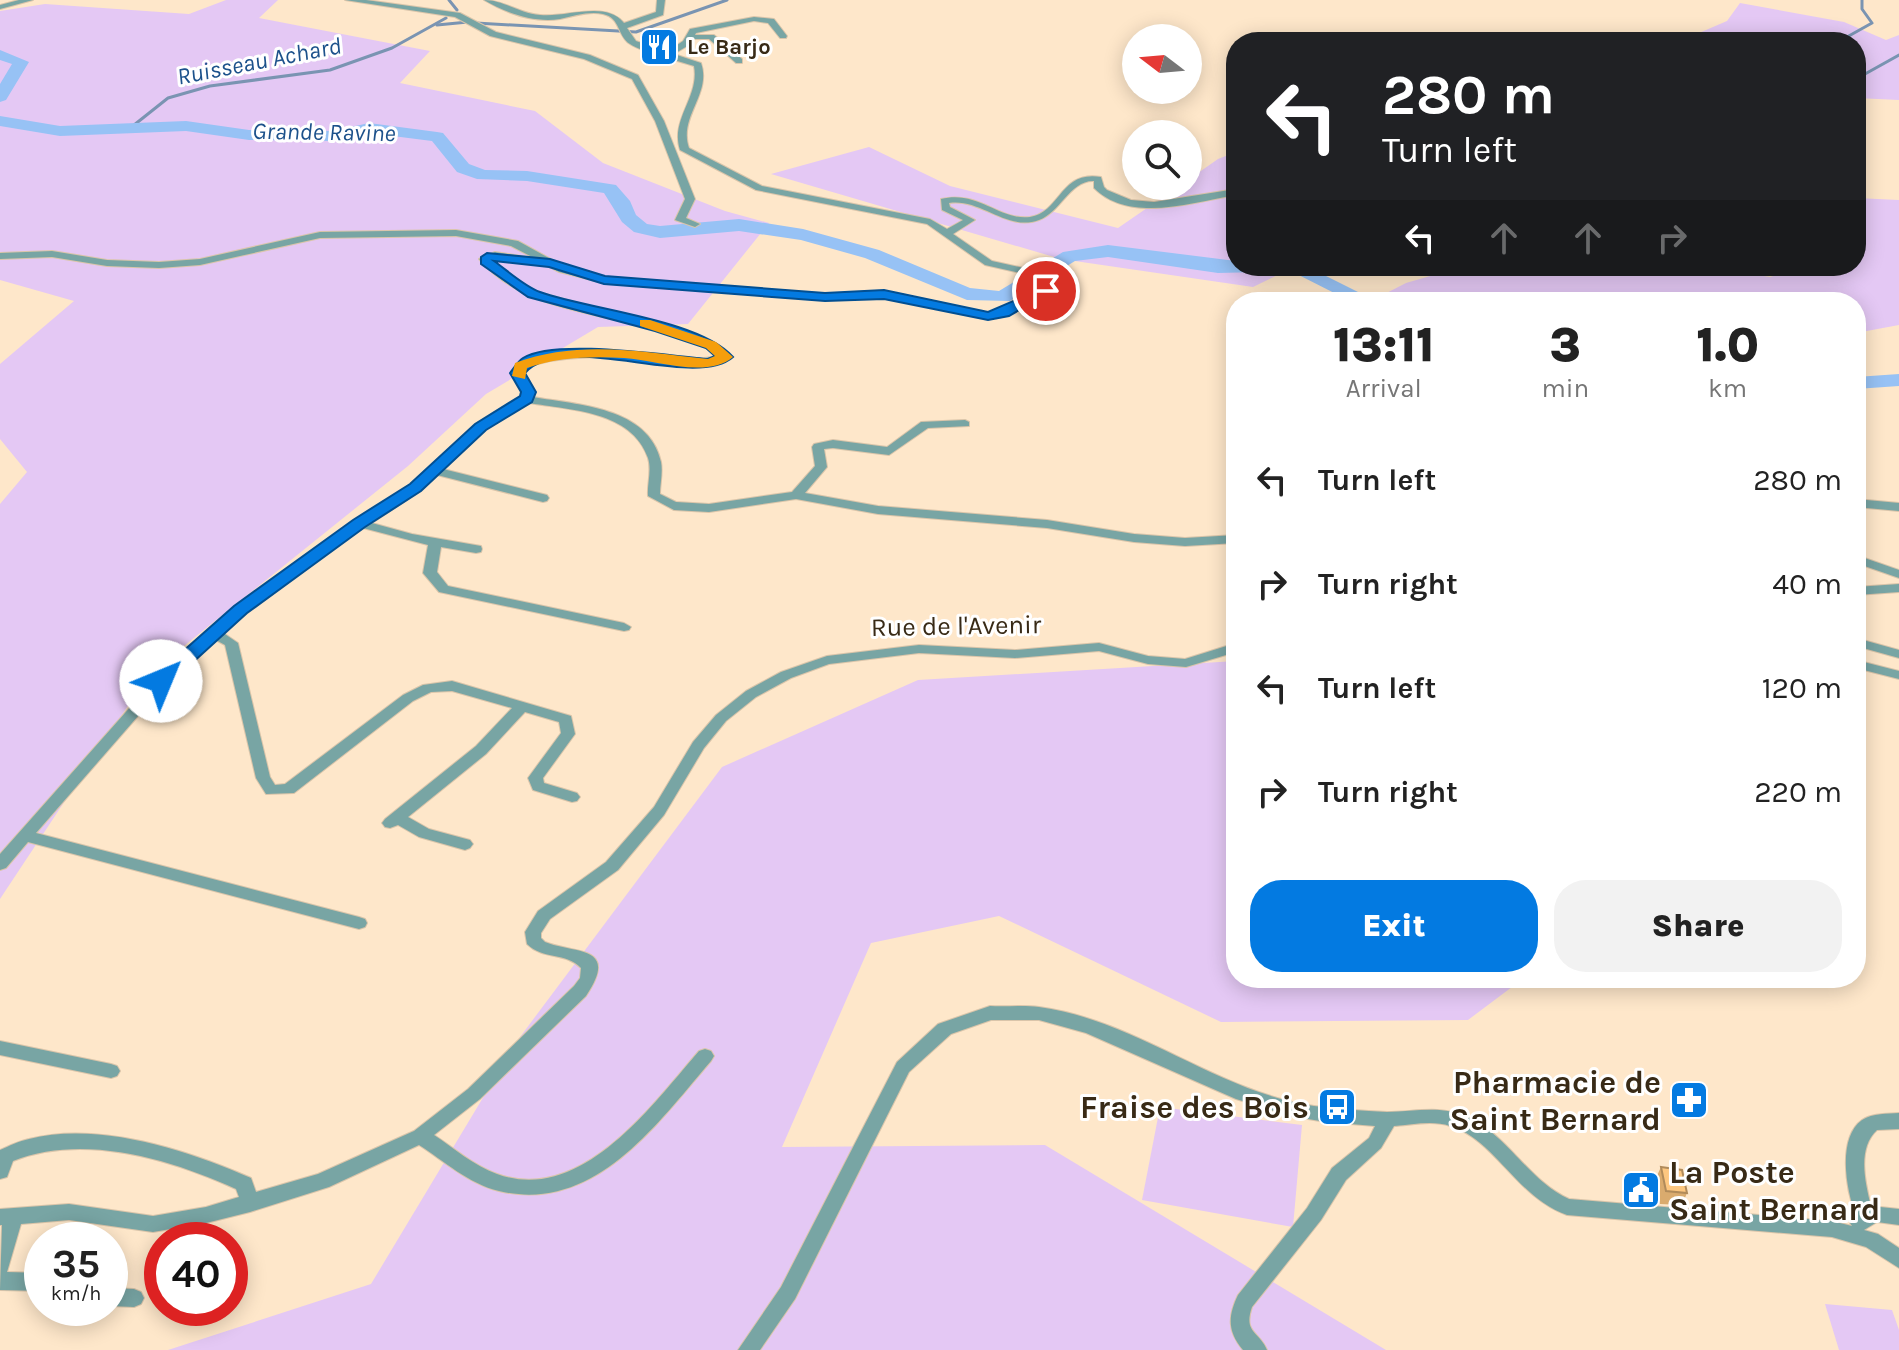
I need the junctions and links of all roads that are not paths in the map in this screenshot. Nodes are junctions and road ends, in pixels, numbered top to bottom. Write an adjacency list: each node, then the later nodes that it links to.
1 (29, 0): 5 (street)
2 (349, 0): 12 (street)
3 (488, 0): 6 (street)
4 (661, 0): 6 (street)
5 (0, 7)
6 (623, 31): 9 (street)
7 (783, 36): 8 (street)
8 (690, 37): 9 (street); 10 (street)
9 (669, 54): 11 (street)
10 (739, 61)
11 (681, 130): 12 (street); 13 (street)
12 (663, 135): 13 (street); 15 (street)
13 (681, 144): 16 (street)
14 (1226, 193): 16 (street)
15 (695, 224)
16 (947, 233): 18 (street)
17 (0, 256): 18 (street)
18 (550, 263): 19 (street)
19 (527, 399): 21 (street); 22 (street)
20 (965, 424): 22 (street)
21 (436, 471): 23 (street); 26 (street)
22 (796, 495): 27 (street)
23 (543, 498)
24 (1866, 504): 25 (street)
25 (1899, 507)
26 (359, 523): 28 (street); 37 (street)
27 (1226, 540)
28 (435, 543): 29 (street); 36 (street)
29 (476, 549)
30 (1866, 562): 31 (street)
31 (1899, 574)
32 (1899, 588): 33 (street)
33 (1866, 590)
34 (1866, 590): 35 (street)
35 (1899, 596)
36 (624, 627)
37 (213, 632): 43 (street); 45 (street)
38 (1866, 644): 40 (street)
39 (1226, 650): 54 (street, Rue de l'Avenir)
40 (1897, 652)
41 (1866, 667): 42 (street)
42 (1899, 675)
43 (522, 706): 44 (street); 46 (street)
44 (572, 797)
45 (27, 836): 47 (street); 48 (street)
46 (465, 844)
47 (0, 864)
48 (359, 923)
49 (0, 1048): 51 (street)
50 (705, 1056): 54 (street)
51 (111, 1071)
52 (1389, 1119): 60 (street); 67 (street); 68 (street)
53 (1899, 1121): 58 (street)
54 (420, 1136): 56 (street, Rue de l'Avenir)
55 (0, 1171): 56 (street)
56 (250, 1204): 57 (street, Rue de l'Avenir)
57 (7, 1216): 62 (street, Rue de l'Avenir)
58 (1866, 1216): 59 (street); 60 (street)
59 (1899, 1217)
60 (1852, 1233): 61 (street)
61 (1899, 1259)
62 (0, 1267)
63 (0, 1281): 64 (street)
64 (24, 1282)
65 (128, 1298): 66 (street)
66 (134, 1298)
67 (748, 1350)
68 (1257, 1350)

